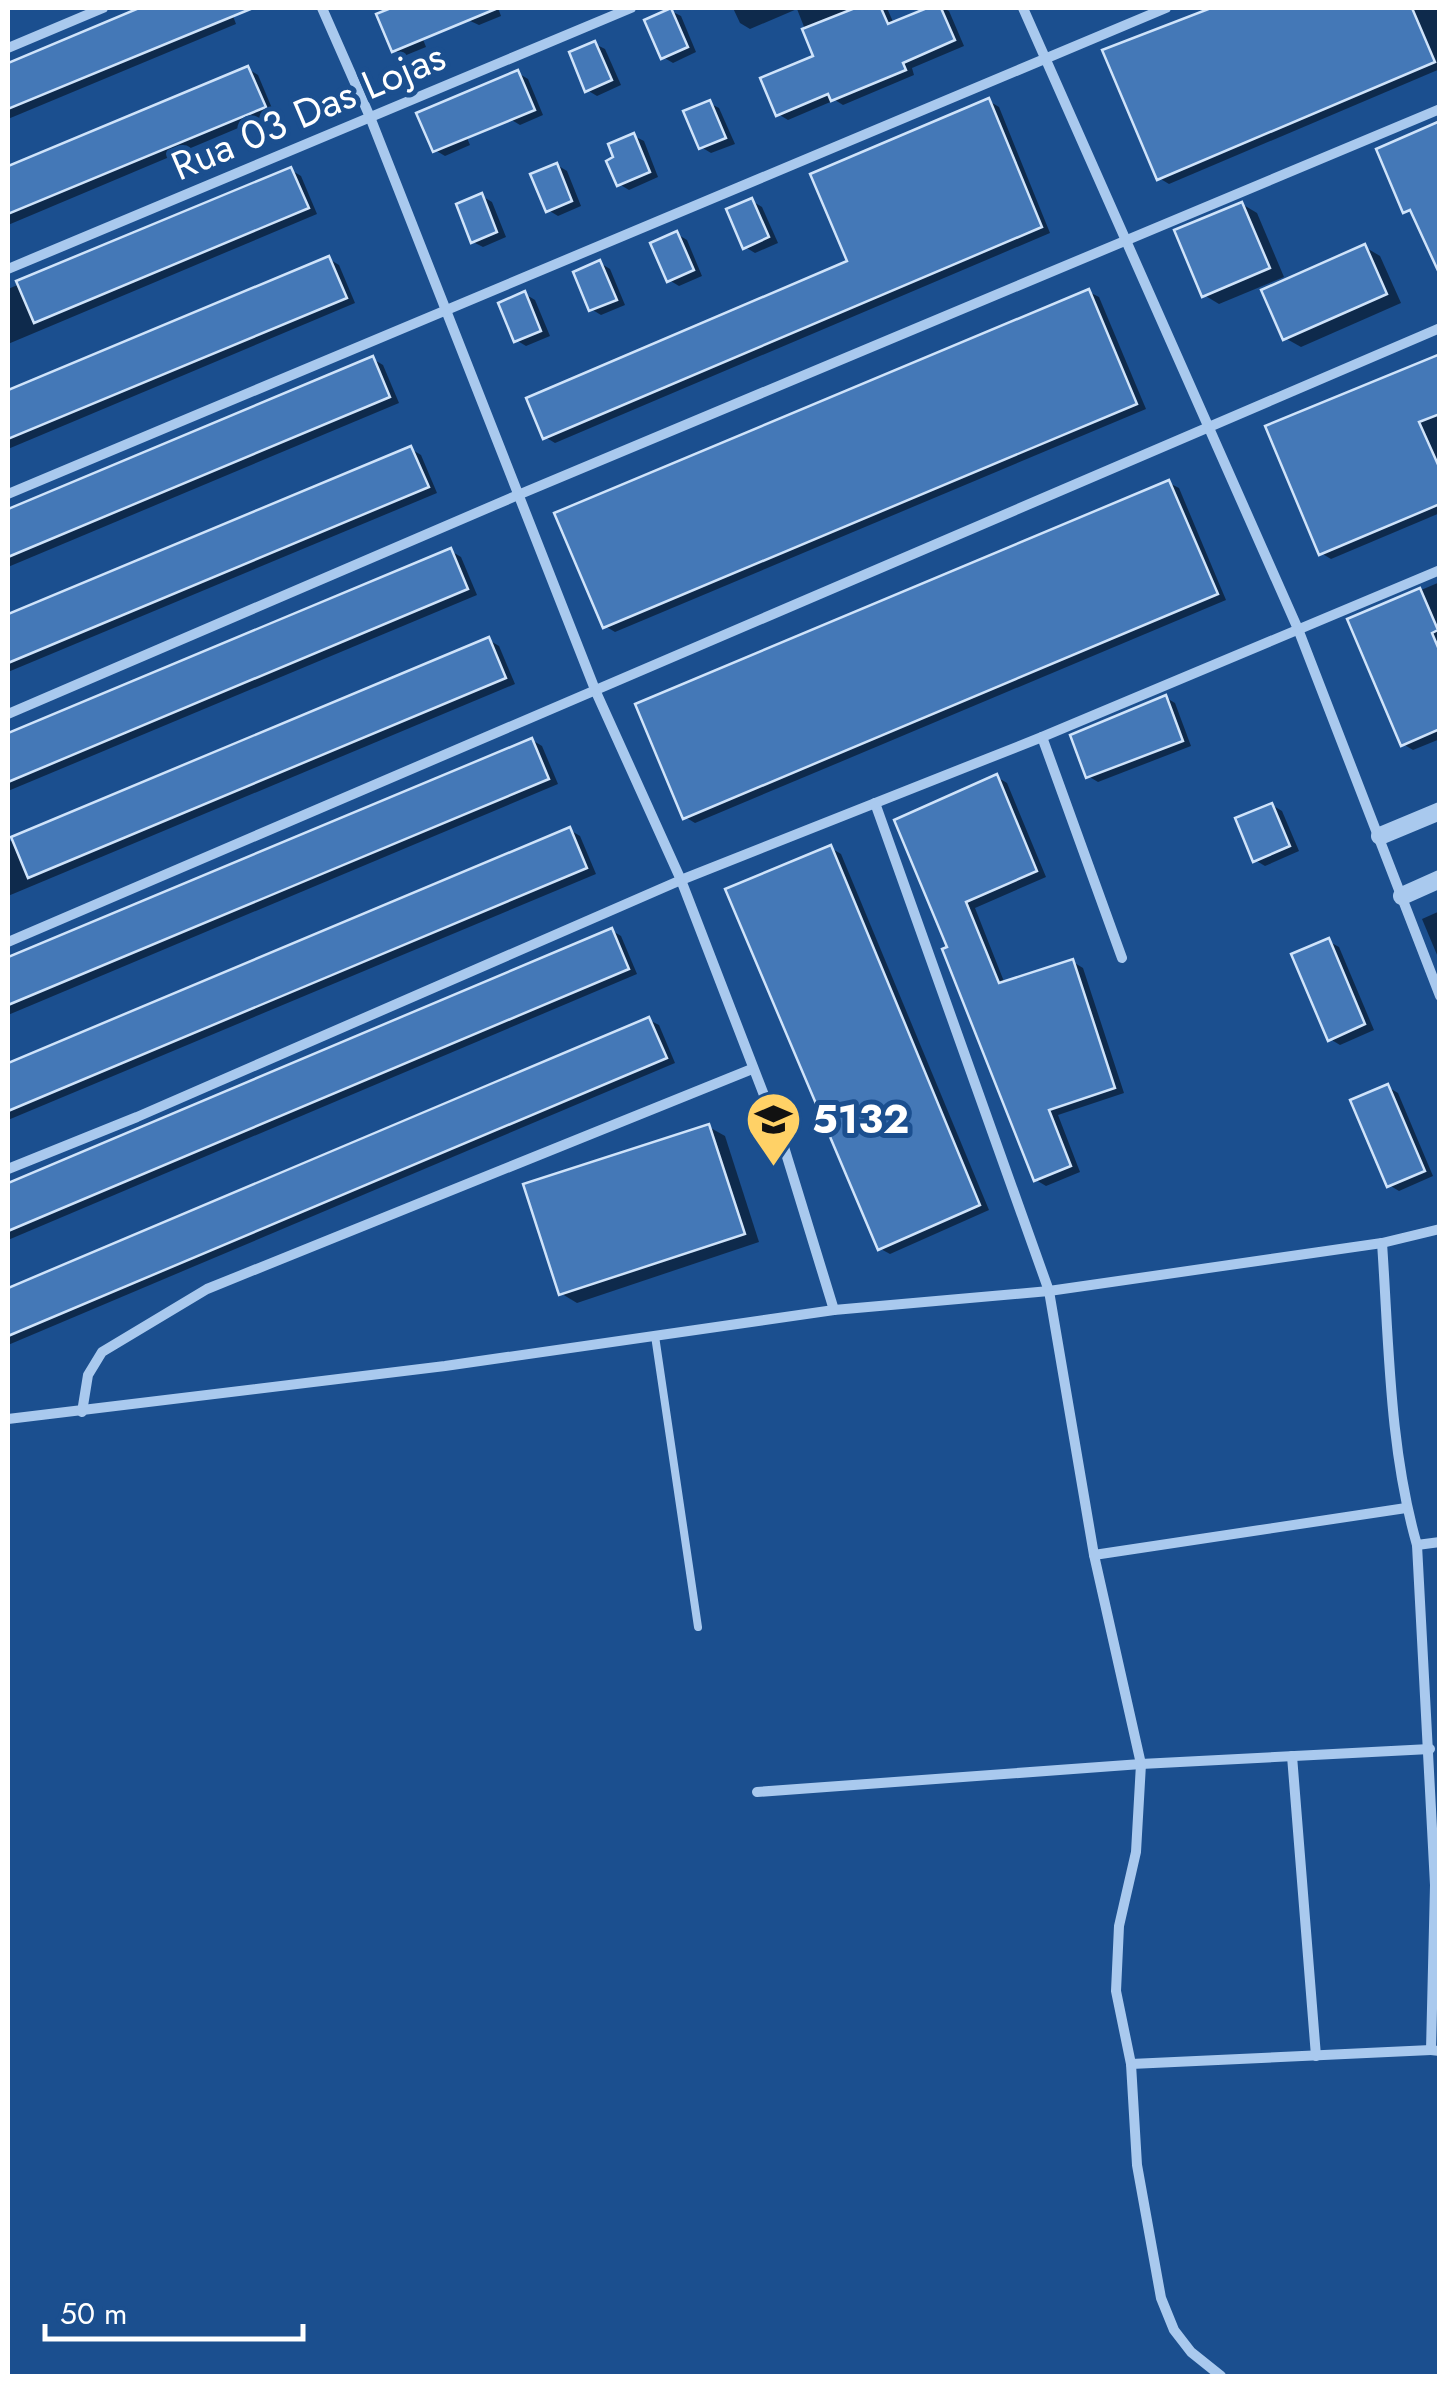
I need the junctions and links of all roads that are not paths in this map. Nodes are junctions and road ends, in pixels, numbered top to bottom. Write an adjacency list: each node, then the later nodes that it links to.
1 (103, 8): 6 (street)
2 (322, 8): 9 (street)
3 (631, 8): 9 (street, Rua 03 Das Lojas)
4 (1023, 8): 7 (street)
5 (1166, 8): 7 (street)
6 (8, 48)
7 (1047, 60): 10 (street); 12 (street)
8 (1440, 110): 10 (street)
9 (370, 117): 11 (street, Rua 03 Das Lojas); 12 (street)
10 (1128, 240): 14 (street); 16 (street)
11 (8, 268)
12 (445, 311): 15 (street); 16 (street)
13 (1440, 328): 14 (street)
14 (1209, 425): 18 (street); 19 (street)
15 (8, 494)
16 (518, 495): 19 (street); 20 (street)
17 (1440, 570): 18 (street)
18 (1298, 630): 21 (street); 24 (street)
19 (596, 692): 26 (street); 28 (street)
20 (8, 714)
21 (1042, 737): 22 (street); 29 (street)
22 (874, 803): 26 (street); 35 (street)
23 (1440, 811): 24 (street)
24 (1380, 836): 27 (street)
25 (1440, 878): 27 (street)
26 (681, 880): 31 (street); 32 (street)
27 (1402, 896): 30 (street)
28 (8, 942)
29 (1122, 958)
30 (1440, 996)
31 (752, 1069): 36 (street); 38 (street)
32 (8, 1169)
33 (1440, 1229): 34 (street)
34 (1382, 1242): 35 (street); 40 (street)
35 (1049, 1291): 36 (street); 43 (street)
36 (834, 1310): 37 (street)
37 (654, 1336): 38 (street); 44 (lane)
38 (82, 1412): 39 (street)
39 (8, 1418)
40 (1406, 1508): 42 (street); 43 (street)
41 (1440, 1542): 42 (street)
42 (1418, 1545): 45 (street)
43 (1094, 1555): 47 (street)
44 (698, 1627)
45 (1430, 1749): 46 (street); 49 (street)
46 (1292, 1756): 47 (street); 50 (street)
47 (1141, 1764): 48 (street); 51 (street)
48 (756, 1792)
49 (1435, 2050): 50 (street)
50 (1316, 2056): 51 (street)
51 (1131, 2064): 52 (street)
52 (1220, 2376)

